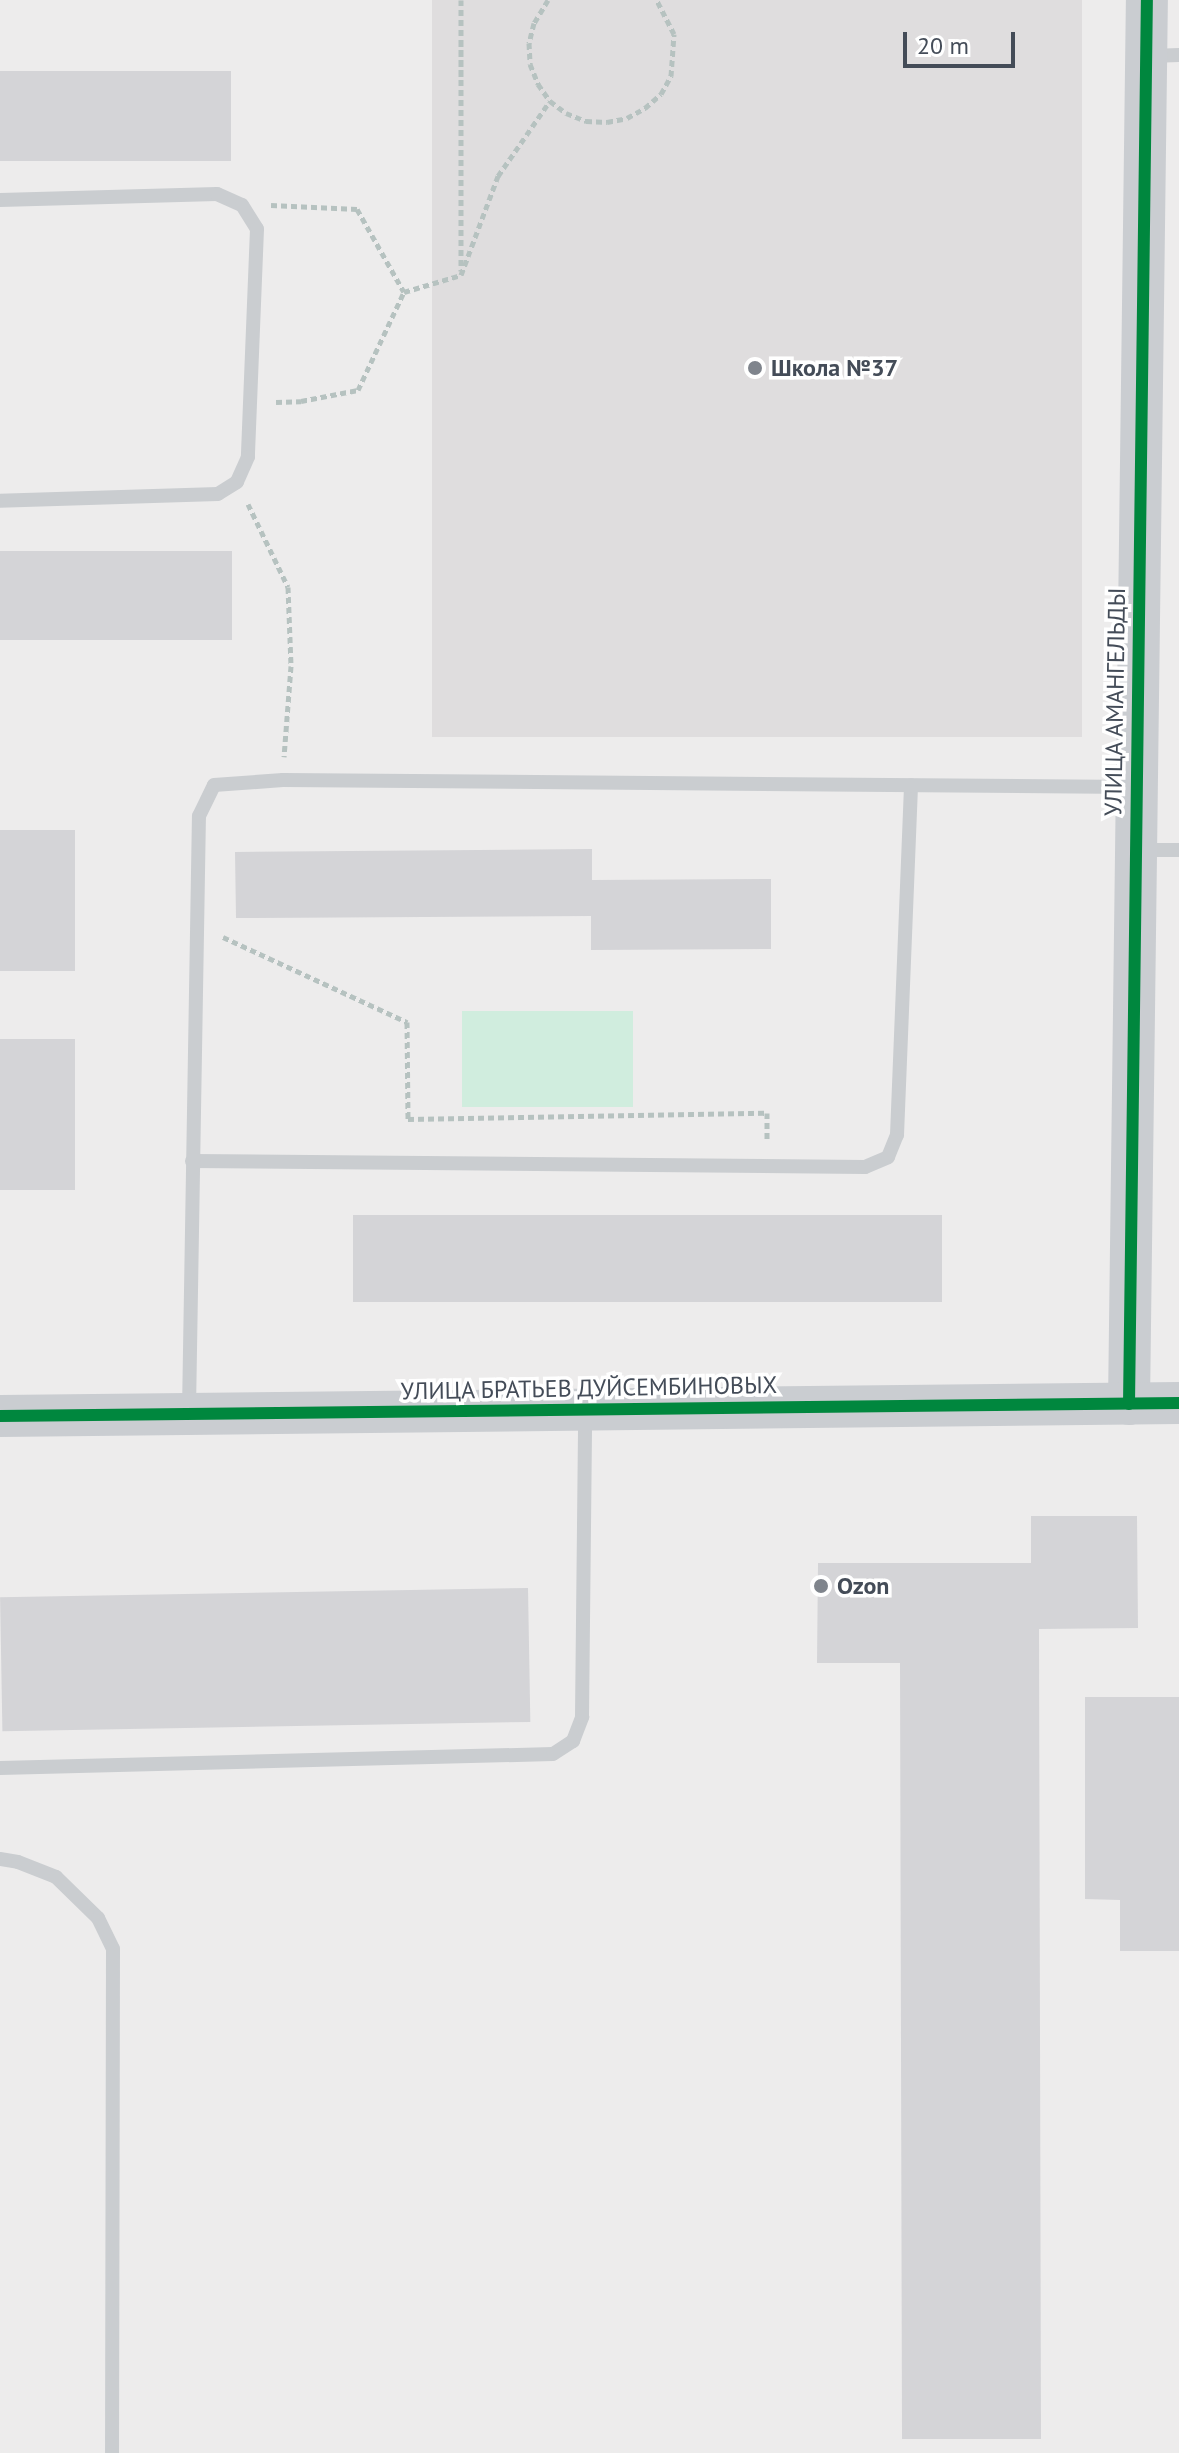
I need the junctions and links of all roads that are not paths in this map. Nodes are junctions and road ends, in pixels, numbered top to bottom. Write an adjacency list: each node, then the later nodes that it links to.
1 (1147, 0): 2 (street, УЛИЦА АМАНГЕЛЬДЫ)
2 (1162, 56): 6 (street, УЛИЦА АМАНГЕЛЬДЫ)
3 (0, 200): 4 (lane)
4 (0, 501)
5 (911, 785): 6 (lane); 9 (lane); 9 (lane)
6 (1136, 787): 7 (street, УЛИЦА АМАНГЕЛЬДЫ)
7 (1136, 850): 8 (lane); 11 (street, УЛИЦА АМАНГЕЛЬДЫ)
8 (1179, 850)
9 (192, 1161): 13 (lane)
10 (1179, 1403): 11 (street, УЛИЦА БРАТЬЕВ ДУЙСЕМБИНОВЫХ)
11 (1129, 1404): 12 (street, УЛИЦА БРАТЬЕВ ДУЙСЕМБИНОВЫХ)
12 (585, 1411): 13 (street, УЛИЦА БРАТЬЕВ ДУЙСЕМБИНОВЫХ); 15 (lane)
13 (189, 1414): 14 (street, УЛИЦА БРАТЬЕВ ДУЙСЕМБИНОВЫХ)
14 (0, 1416)
15 (0, 1768)
16 (0, 1859): 17 (lane)
17 (112, 2453)

